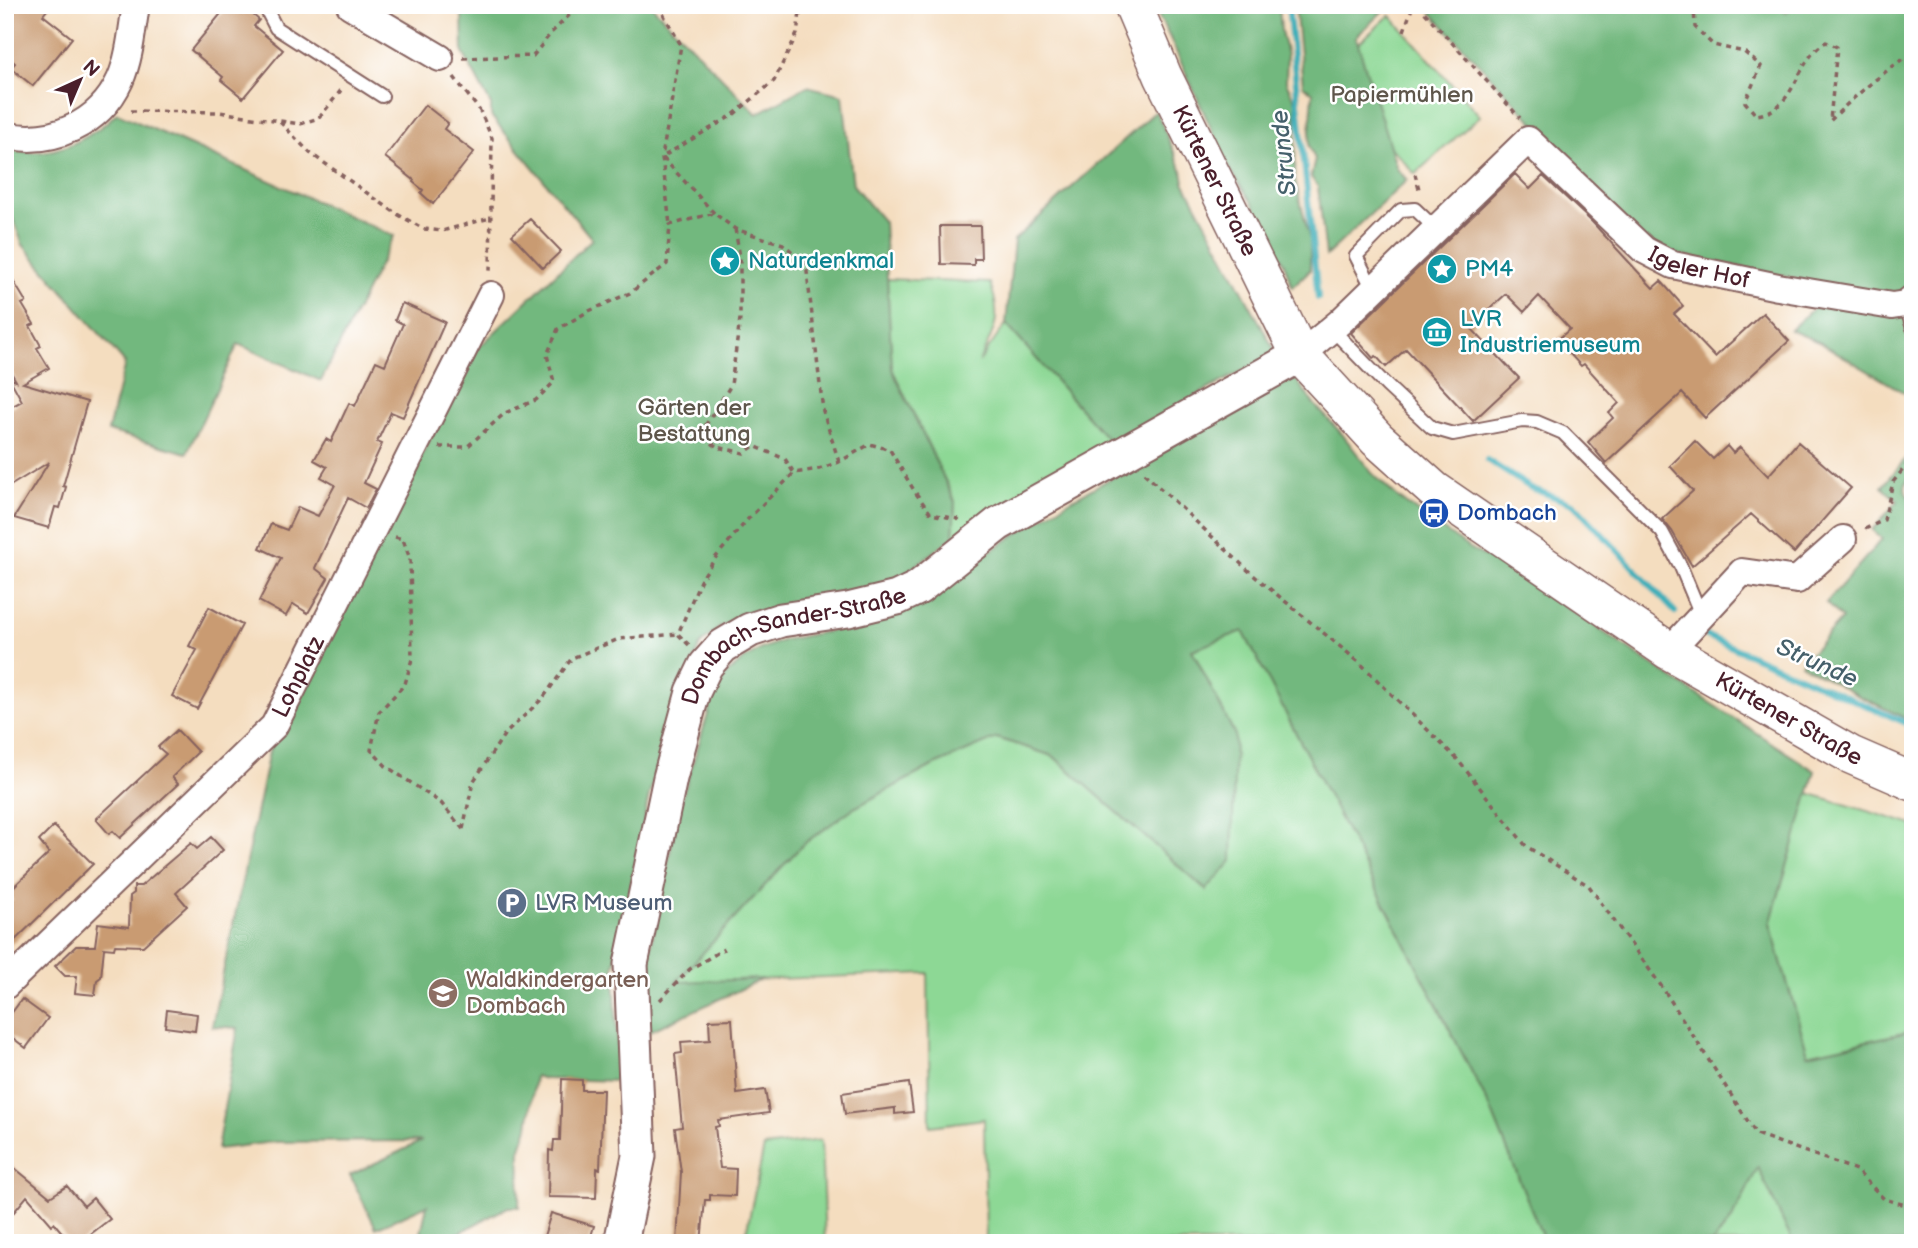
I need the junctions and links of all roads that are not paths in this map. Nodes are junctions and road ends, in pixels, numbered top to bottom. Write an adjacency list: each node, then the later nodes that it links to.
1 (136, 5): 7 (street)
2 (264, 5): 6 (lane)
3 (351, 5): 5 (street)
4 (1133, 5): 13 (main road, Kürtener Straße)
5 (440, 58)
6 (382, 96)
7 (5, 135)
8 (1435, 228): 9 (street); 9 (lane); 11 (street, Igeler Hof)
9 (1373, 289): 12 (street)
10 (491, 296): 18 (street, Lohplatz)
11 (1910, 310)
12 (1332, 329): 13 (street); 15 (lane)
13 (1300, 355): 16 (main road, Kürtener Straße); 19 (street, Dombach-Sander-Straße)
14 (1843, 539): 15 (street)
15 (1701, 615): 16 (street)
16 (1668, 650): 17 (main road, Kürtener Straße)
17 (1913, 782)
18 (5, 986)
19 (621, 1243)

